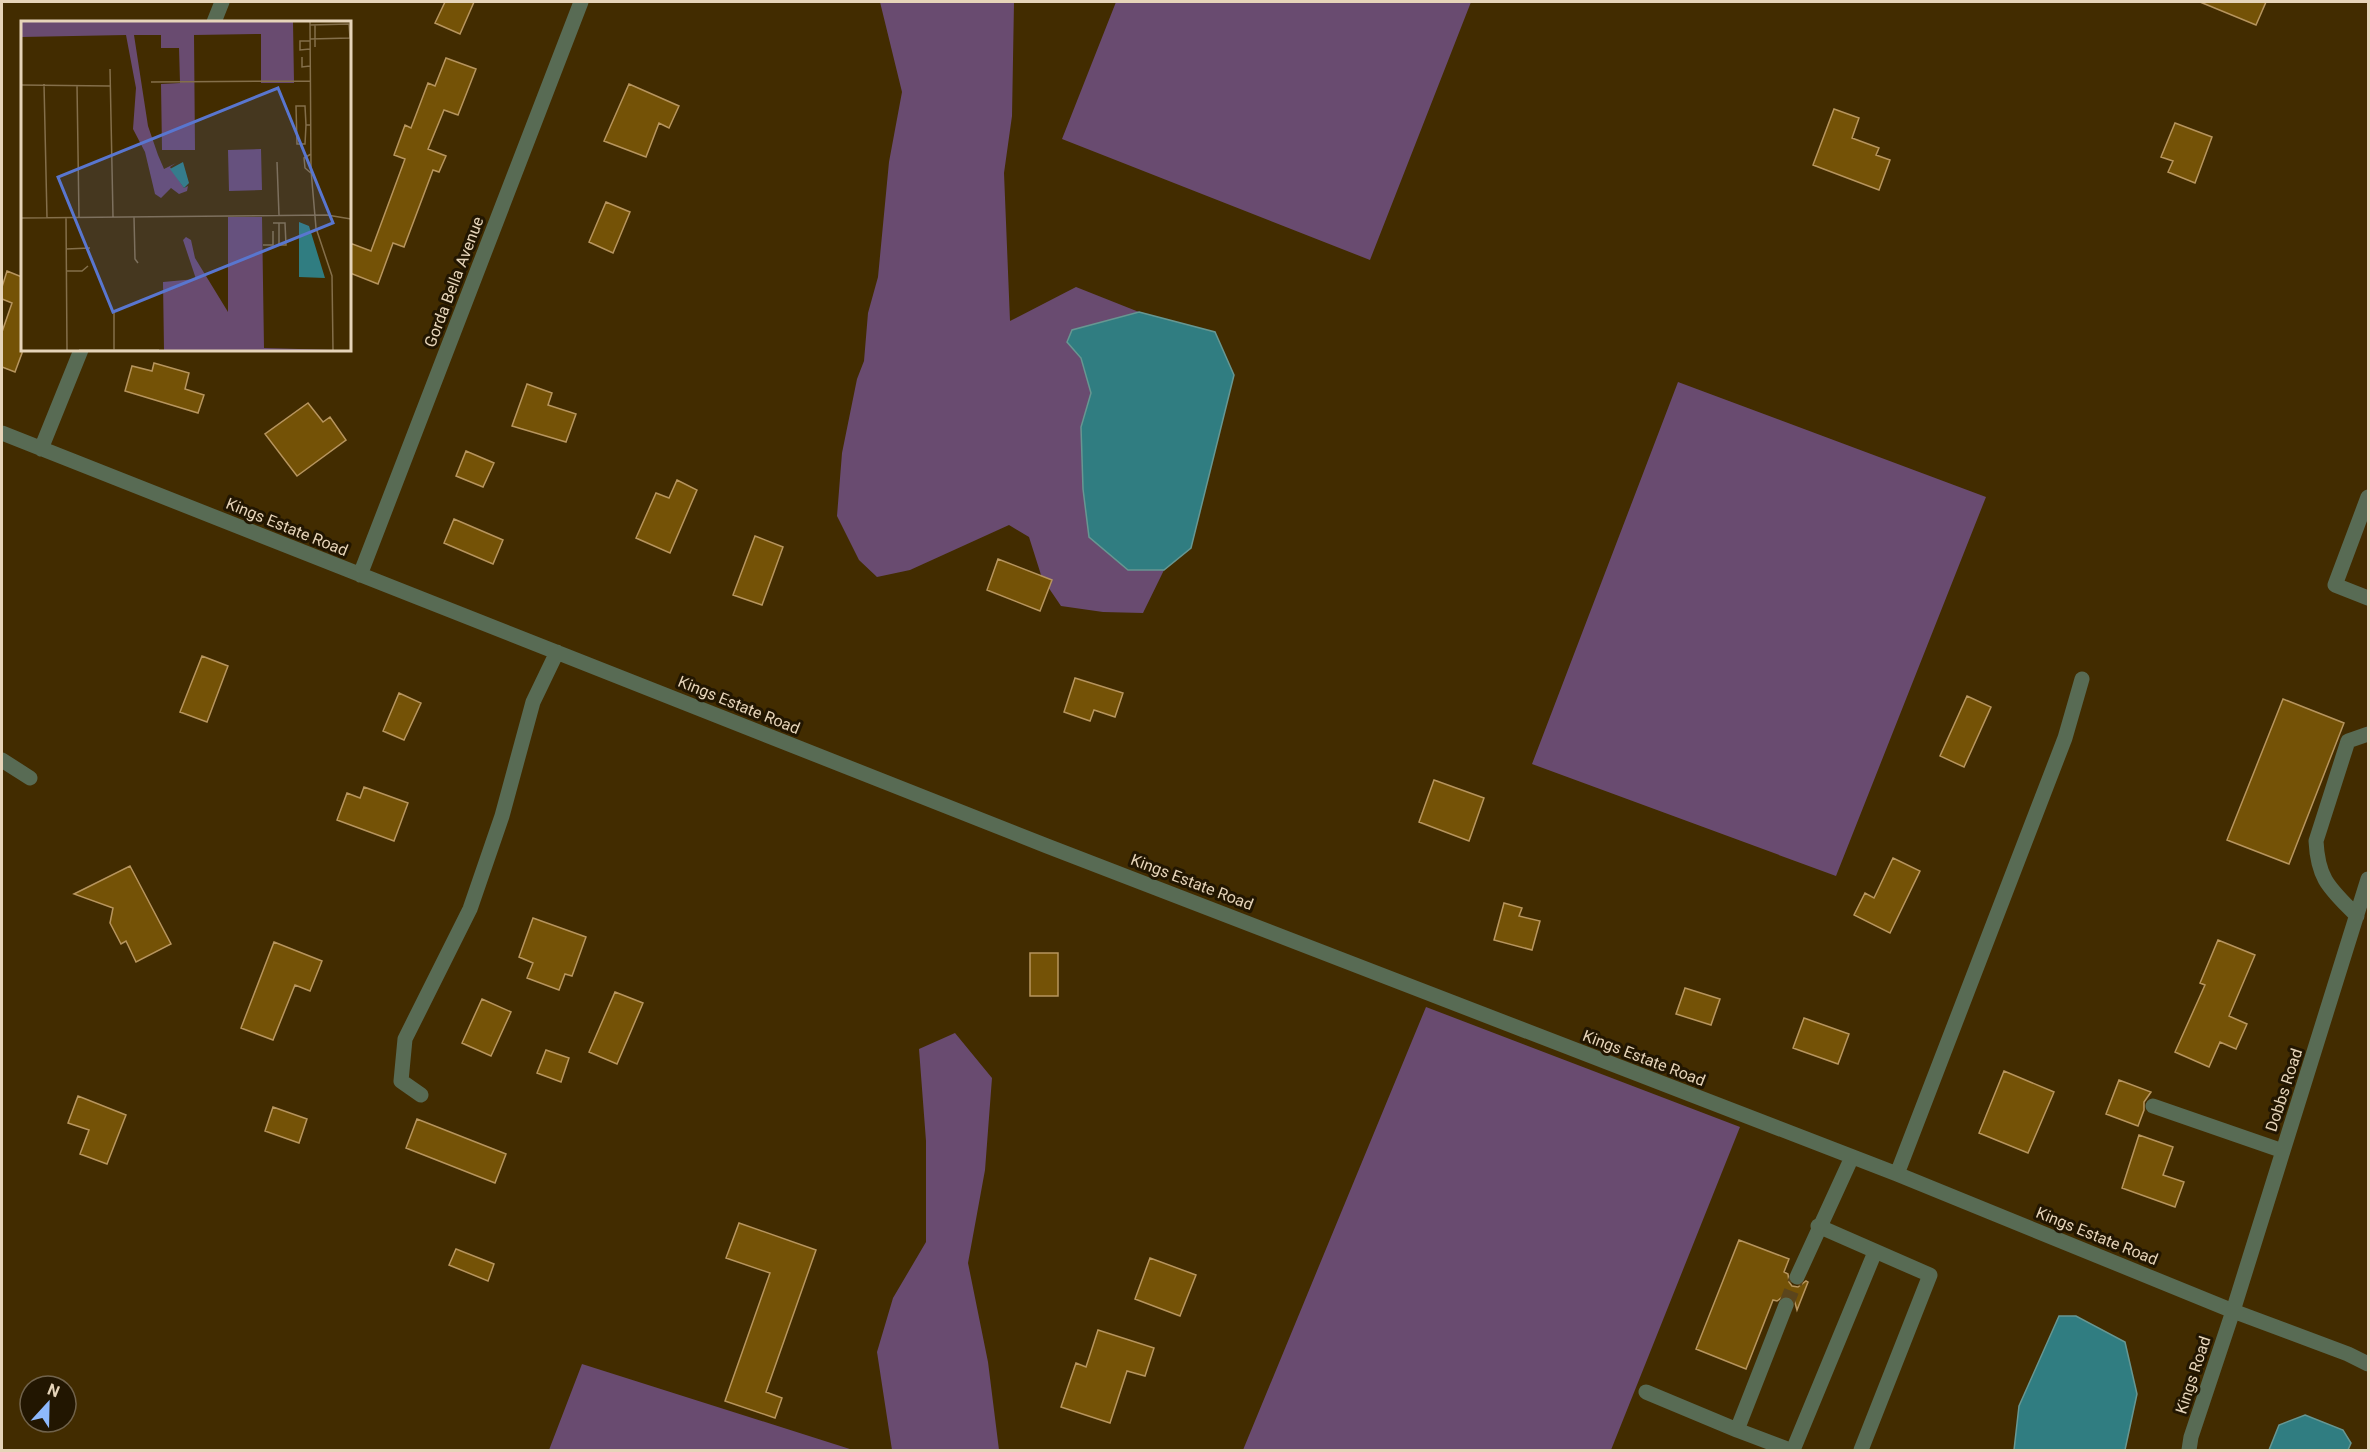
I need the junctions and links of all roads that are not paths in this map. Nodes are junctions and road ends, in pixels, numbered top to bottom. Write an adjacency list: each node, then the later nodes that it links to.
1 (222, 2): 3 (street)
2 (581, 2): 8 (street, Gorda Bella Avenue)
3 (214, 21)
4 (81, 351): 6 (street)
5 (2, 434): 6 (street, Kings Estate Road)
6 (41, 449): 8 (street, Kings Estate Road)
7 (2368, 497): 9 (street)
8 (360, 575): 10 (street, Kings Estate Road)
9 (2368, 598)
10 (557, 652): 17 (street); 20 (street, Kings Estate Road)
11 (2082, 679): 21 (street)
12 (2368, 734): 16 (street)
13 (2, 760): 14 (street)
14 (30, 778)
15 (2368, 879): 16 (street, Dobbs Road)
16 (2357, 916): 19 (street, Dobbs Road)
17 (421, 1095)
18 (2153, 1106): 19 (street)
19 (2283, 1151): 26 (street, Dobbs Road)
20 (1852, 1157): 21 (street, Kings Estate Road); 22 (street)
21 (1897, 1174): 26 (street, Kings Estate Road)
22 (1818, 1226): 23 (street); 24 (street)
23 (1875, 1252): 30 (street); 31 (street)
24 (1797, 1277)
25 (1786, 1305): 29 (street)
26 (2233, 1311): 27 (street, Kings Estate Road); 32 (street, Kings Road)
27 (2368, 1364)
28 (1646, 1392): 29 (street)
29 (1737, 1431): 30 (street)
30 (1792, 1450)
31 (1861, 1450)
32 (2189, 1450)

